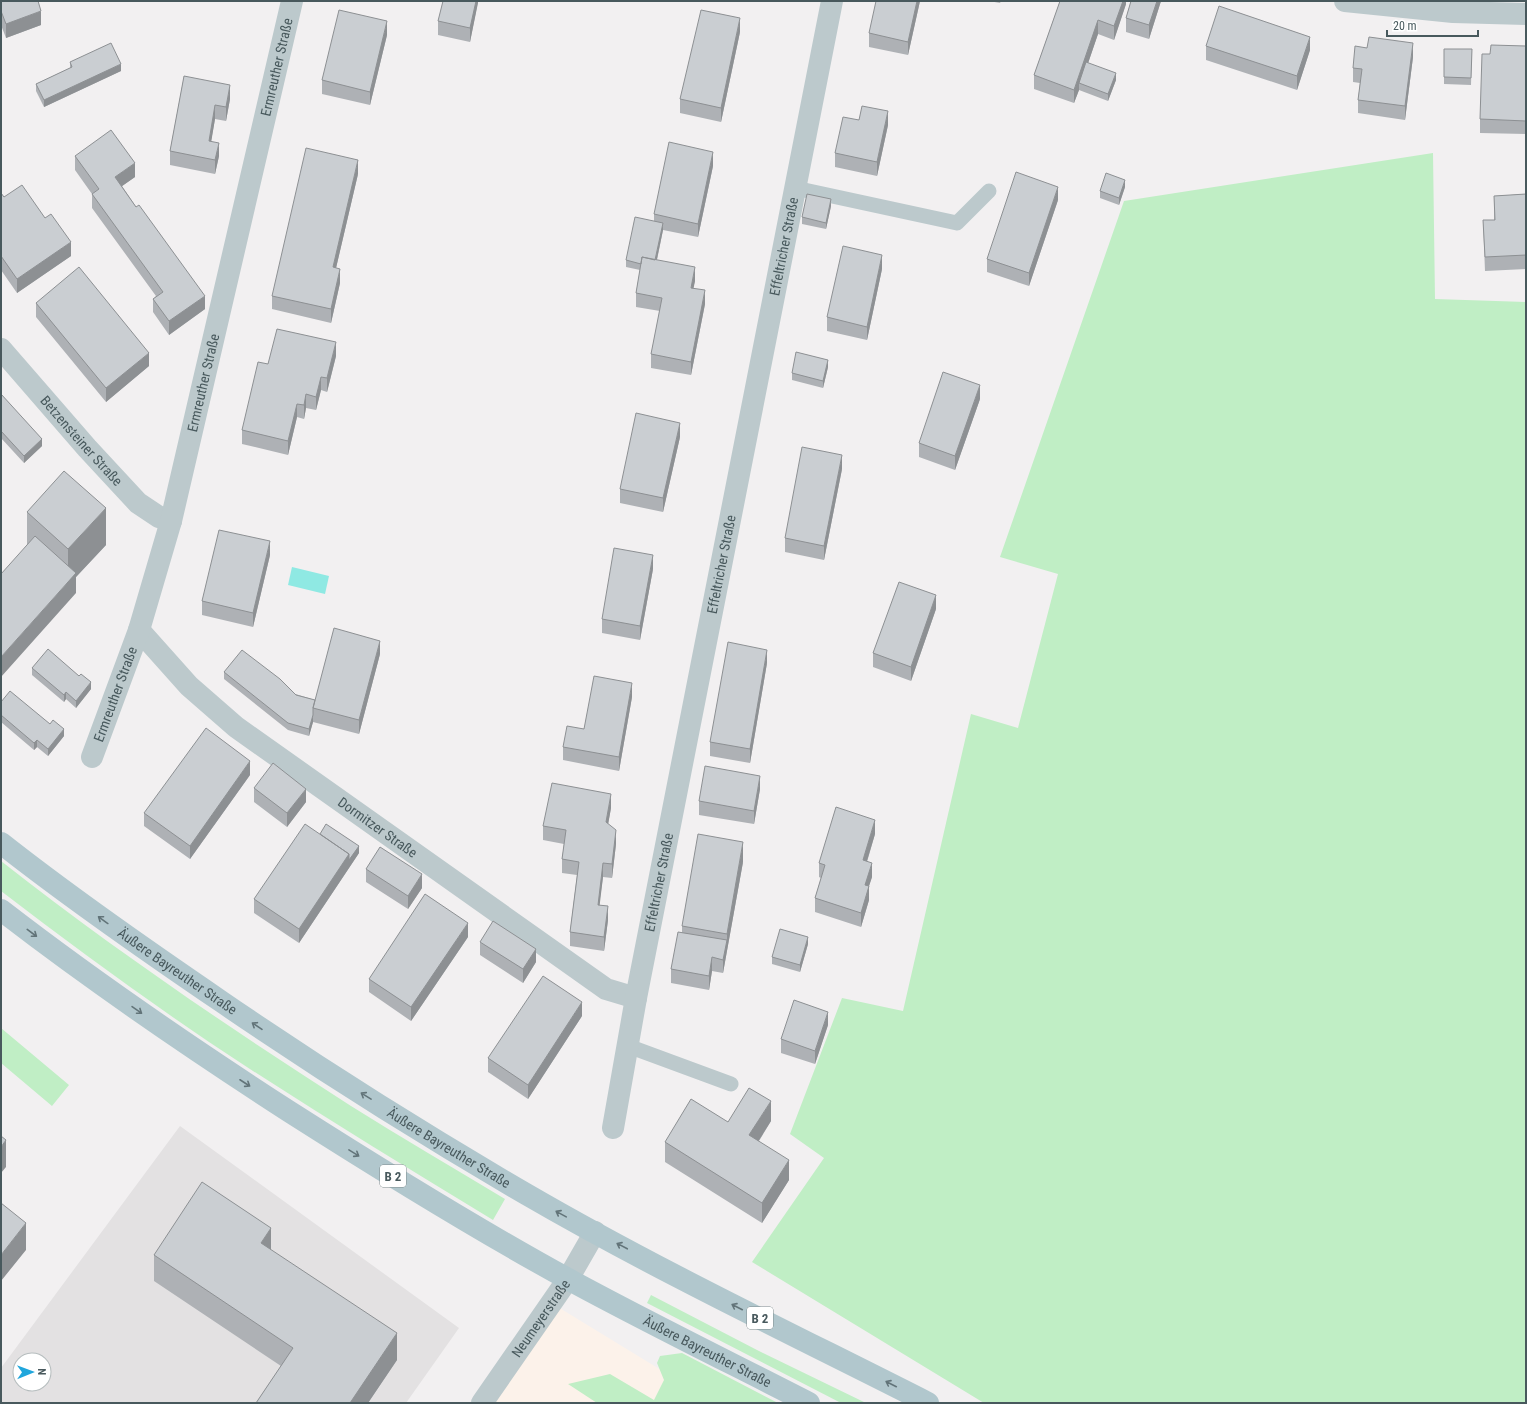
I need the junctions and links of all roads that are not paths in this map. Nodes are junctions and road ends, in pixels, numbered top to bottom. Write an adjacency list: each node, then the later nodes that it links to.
1 (292, 1): 8 (street, Ermreuther Straße)
2 (832, 1): 5 (street, Effeltricher Straße)
3 (1345, 1): 4 (street)
4 (1526, 14)
5 (795, 188): 6 (lane); 13 (street, Effeltricher Straße)
6 (989, 191)
7 (1, 349): 8 (street, Betzensteiner Straße)
8 (171, 521): 9 (street, Ermreuther Straße)
9 (139, 630): 10 (street, Ermreuther Straße); 13 (street, Dormitzer Straße)
10 (92, 757)
11 (1, 843): 17 (main road, Äußere Bayreuther Straße / B 2, one-way to 11)
12 (1, 910): 18 (main road, Äußere Bayreuther Straße / B 2, one-way to 18)
13 (636, 998): 14 (street, Effeltricher Straße)
14 (628, 1046): 15 (lane); 16 (street, Effeltricher Straße)
15 (731, 1084)
16 (613, 1128)
17 (595, 1232): 18 (street, Neumeyerstraße); 21 (main road, Äußere Bayreuther Straße / B 2, one-way to 17)
18 (568, 1279): 19 (street, Neumeyerstraße); 20 (main road, Äußere Bayreuther Straße / B 2)
19 (482, 1403)
20 (809, 1403)
21 (928, 1403)

